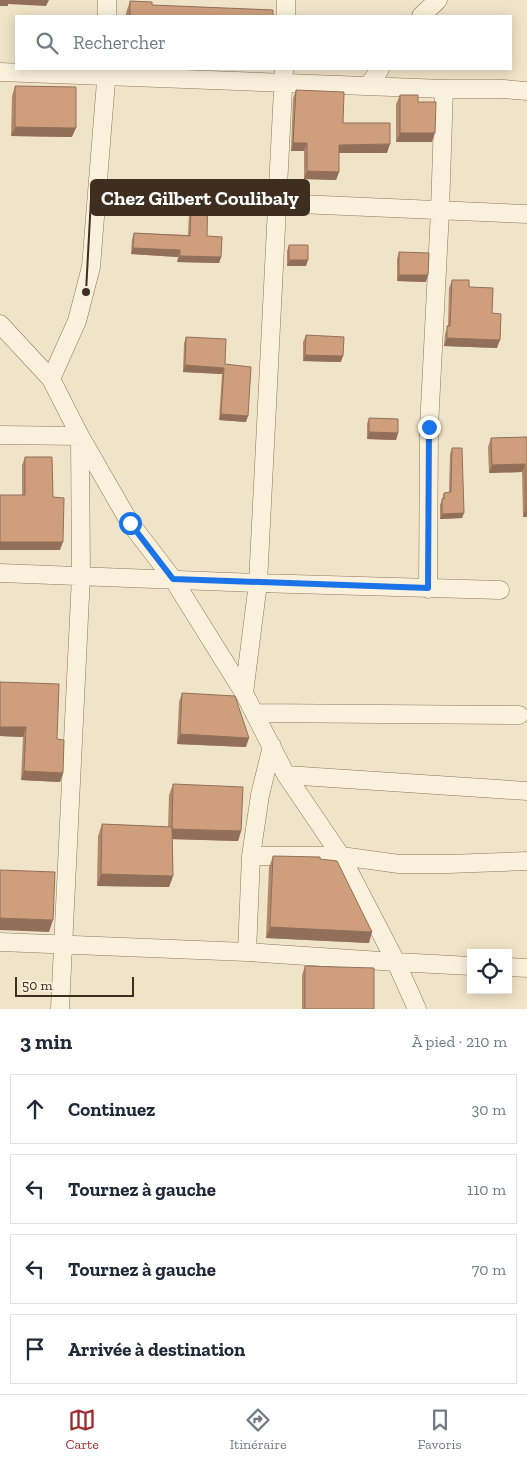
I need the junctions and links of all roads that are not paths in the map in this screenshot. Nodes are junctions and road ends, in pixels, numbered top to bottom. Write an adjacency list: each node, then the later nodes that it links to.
1 (107, 0): 4 (street)
2 (286, 0): 5 (street)
3 (438, 0): 6 (street)
4 (107, 15)
5 (286, 15)
6 (422, 15)
7 (379, 70): 11 (street)
8 (0, 72): 9 (street)
9 (106, 72): 10 (street); 18 (street)
10 (284, 75): 11 (street); 14 (street)
11 (368, 86): 12 (street)
12 (444, 88): 13 (street); 15 (street)
13 (527, 91)
14 (276, 203): 15 (street); 24 (street)
15 (440, 211): 16 (street); 25 (street)
16 (527, 214)
17 (0, 324): 18 (street)
18 (51, 379): 20 (street)
19 (0, 435): 20 (street)
20 (80, 436): 22 (street); 23 (street)
21 (0, 573): 22 (street)
22 (81, 576): 23 (street); 37 (street)
23 (173, 579): 24 (street); 27 (street)
24 (258, 583): 25 (street); 27 (street)
25 (428, 588): 26 (street)
26 (500, 590)
27 (244, 693): 28 (street)
28 (254, 713): 29 (street); 30 (street)
29 (519, 716)
30 (272, 746): 31 (street); 33 (street)
31 (286, 775): 32 (street); 34 (street)
32 (527, 791)
33 (251, 856): 34 (street); 38 (street)
34 (341, 856): 35 (street); 39 (street)
35 (527, 860)
36 (0, 942): 37 (street)
37 (64, 945): 38 (street); 43 (street)
38 (247, 952): 39 (street)
39 (396, 962): 40 (street); 44 (street)
40 (467, 966)
41 (512, 967): 42 (street)
42 (527, 968)
43 (60, 1009)
44 (417, 1009)

